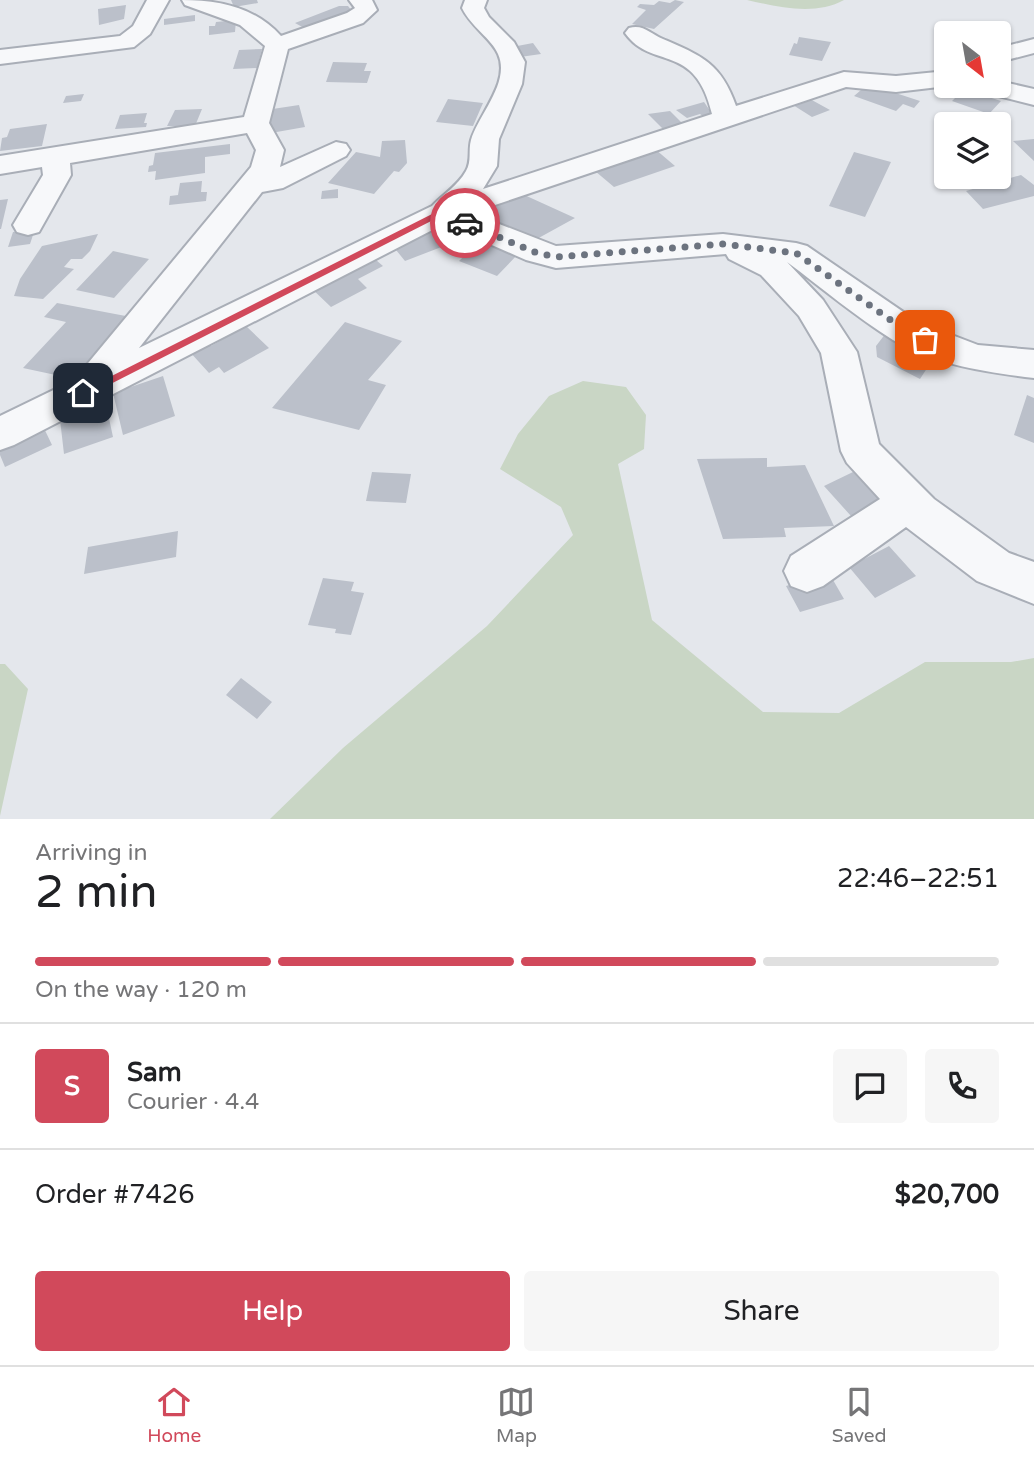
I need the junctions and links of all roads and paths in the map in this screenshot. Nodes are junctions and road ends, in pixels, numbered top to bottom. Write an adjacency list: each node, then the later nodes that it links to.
1 (158, 0): 9 (street)
2 (192, 0): 6 (street)
3 (360, 0): 6 (street)
4 (476, 0): 21 (street)
5 (637, 33): 15 (street)
6 (277, 45): 16 (street)
7 (1034, 46): 8 (street)
8 (1012, 52)
9 (0, 57)
10 (934, 62): 11 (street)
11 (844, 79): 12 (street); 15 (street)
12 (934, 79)
13 (1012, 92): 14 (street)
14 (1034, 97)
15 (726, 119): 21 (street)
16 (256, 122): 18 (street); 20 (street)
17 (337, 150): 20 (street)
18 (48, 158): 19 (street); 22 (street)
19 (0, 165)
20 (253, 184): 25 (street)
21 (443, 212): 23 (street); 25 (street)
22 (27, 225)
23 (723, 244): 24 (street); 27 (street)
24 (1034, 364)
25 (83, 393): 26 (street)
26 (0, 434)
27 (909, 502): 28 (street); 29 (street)
28 (807, 571)
29 (1034, 583)

